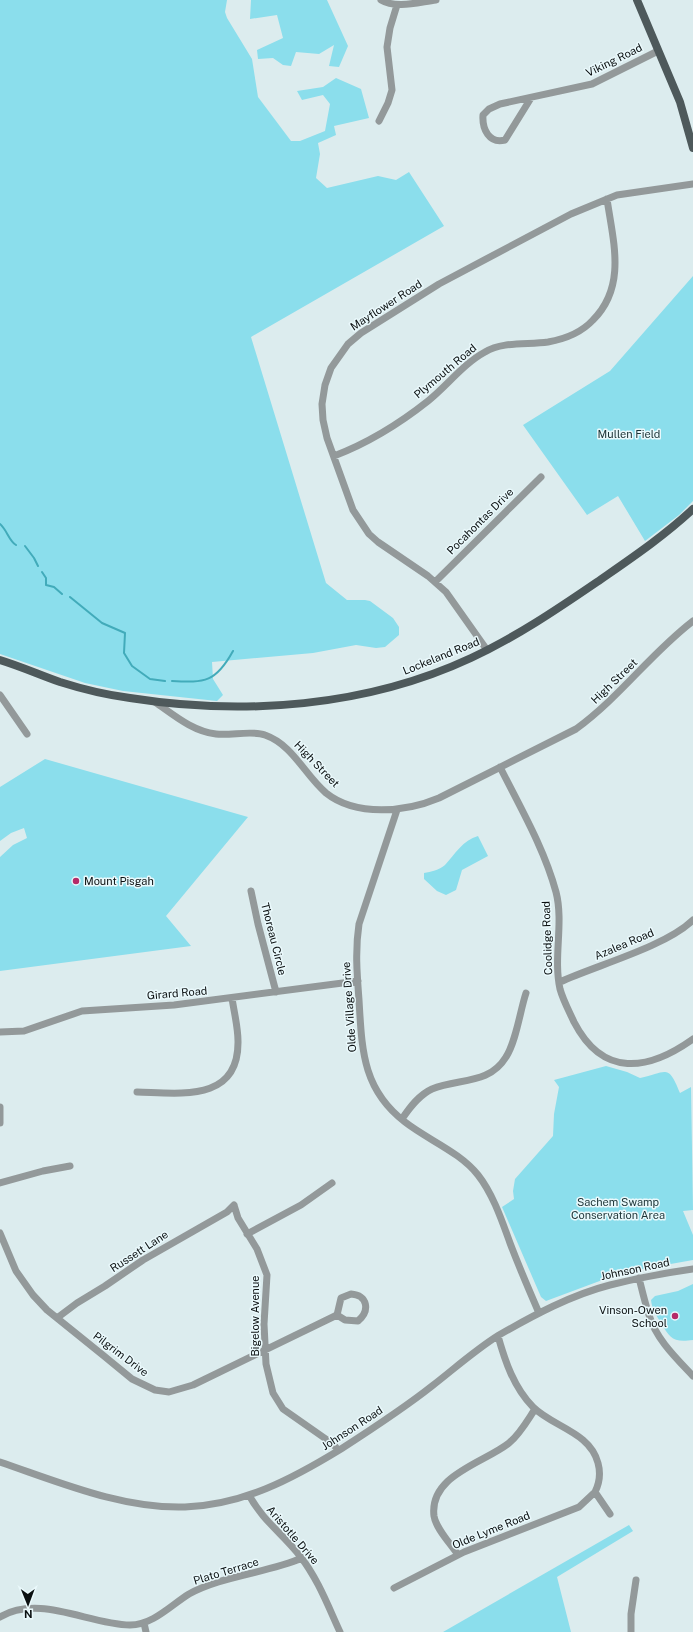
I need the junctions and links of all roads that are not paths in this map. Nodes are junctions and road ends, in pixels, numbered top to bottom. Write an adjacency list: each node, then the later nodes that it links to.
1 (381, 0): 4 (street)
2 (436, 0): 4 (street)
3 (637, 0): 5 (main road)
4 (397, 5): 7 (street)
5 (658, 50): 6 (street, Viking Road); 8 (main road)
6 (531, 98): 6 (street, Viking Road)
7 (379, 121)
8 (693, 148)
9 (693, 184): 10 (street, Mayflower Road)
10 (607, 199): 11 (street, Mayflower Road); 11 (street, Plymouth Road)
11 (334, 456): 14 (street, Mayflower Road)
12 (541, 477): 14 (street, Pocahontas Drive)
13 (693, 509): 16 (main road, Lockeland Road)
14 (435, 582): 16 (street, Mayflower Road)
15 (693, 621): 21 (street, High Street)
16 (487, 650): 19 (main road, Lockeland Road)
17 (0, 660): 19 (main road, High Street)
18 (0, 695): 20 (street)
19 (155, 702): 22 (street, High Street)
20 (28, 734)
21 (500, 767): 22 (street, High Street); 26 (street, Coolidge Road)
22 (397, 810): 25 (street, Olde Village Drive)
23 (251, 891): 27 (street, Thoreau Circle)
24 (693, 920): 26 (street, Azalea Road)
25 (358, 982): 27 (street, Girard Road); 34 (street, Olde Village Drive)
26 (560, 982): 31 (street, Coolidge Road)
27 (276, 992): 29 (street, Girard Road)
28 (526, 993): 34 (street)
29 (232, 998): 30 (street, Girard Road); 32 (street)
30 (0, 1032)
31 (693, 1039)
32 (137, 1092)
33 (0, 1107): 35 (street)
34 (402, 1119): 44 (street, Olde Village Drive)
35 (0, 1123)
36 (70, 1166): 37 (street)
37 (0, 1183)
38 (332, 1183): 41 (street)
39 (234, 1205): 41 (street, Bigelow Avenue); 46 (street, Russett Lane)
40 (0, 1233): 46 (street, Pilgrim Drive)
41 (247, 1234): 48 (street, Bigelow Avenue)
42 (693, 1269): 43 (street, Johnson Road)
43 (639, 1278): 44 (street, Johnson Road); 49 (street)
44 (539, 1313): 47 (street, Johnson Road)
45 (337, 1315): 45 (street); 48 (street, Pilgrim Drive)
46 (57, 1318): 48 (street, Pilgrim Drive)
47 (498, 1336): 50 (street); 51 (street, Johnson Road)
48 (266, 1350): 51 (street, Bigelow Avenue)
49 (693, 1376)
50 (535, 1409): 53 (street); 56 (street)
51 (338, 1450): 54 (street, Johnson Road)
52 (0, 1462): 54 (street, Johnson Road)
53 (595, 1492): 55 (street); 56 (street, Olde Lyme Road)
54 (250, 1496): 57 (street, Aristotle Drive)
55 (610, 1514)
56 (458, 1554): 59 (street, Olde Lyme Road)
57 (302, 1558): 61 (street, Plato Terrace); 63 (street, Aristotle Drive)
58 (636, 1580): 64 (street)
59 (394, 1588)
60 (0, 1617): 61 (street, Plato Terrace)
61 (144, 1623): 62 (street)
62 (146, 1632)
63 (340, 1632)
64 (632, 1632)

